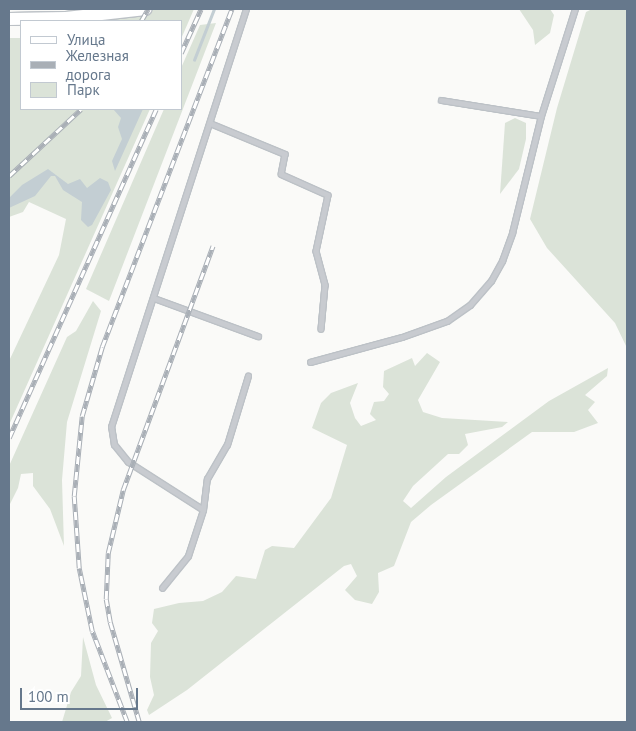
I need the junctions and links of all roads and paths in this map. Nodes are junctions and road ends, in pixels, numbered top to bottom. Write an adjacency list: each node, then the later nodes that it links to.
1 (145, 9): 4 (main road)
2 (246, 9): 7 (lane)
3 (575, 9): 6 (lane)
4 (9, 19)
5 (441, 100): 6 (lane)
6 (541, 116): 11 (lane)
7 (210, 123): 8 (lane); 9 (lane)
8 (154, 298): 10 (lane); 13 (lane)
9 (321, 329)
10 (258, 336)
11 (310, 362)
12 (248, 376): 13 (lane)
13 (203, 510): 14 (lane)
14 (162, 588)

